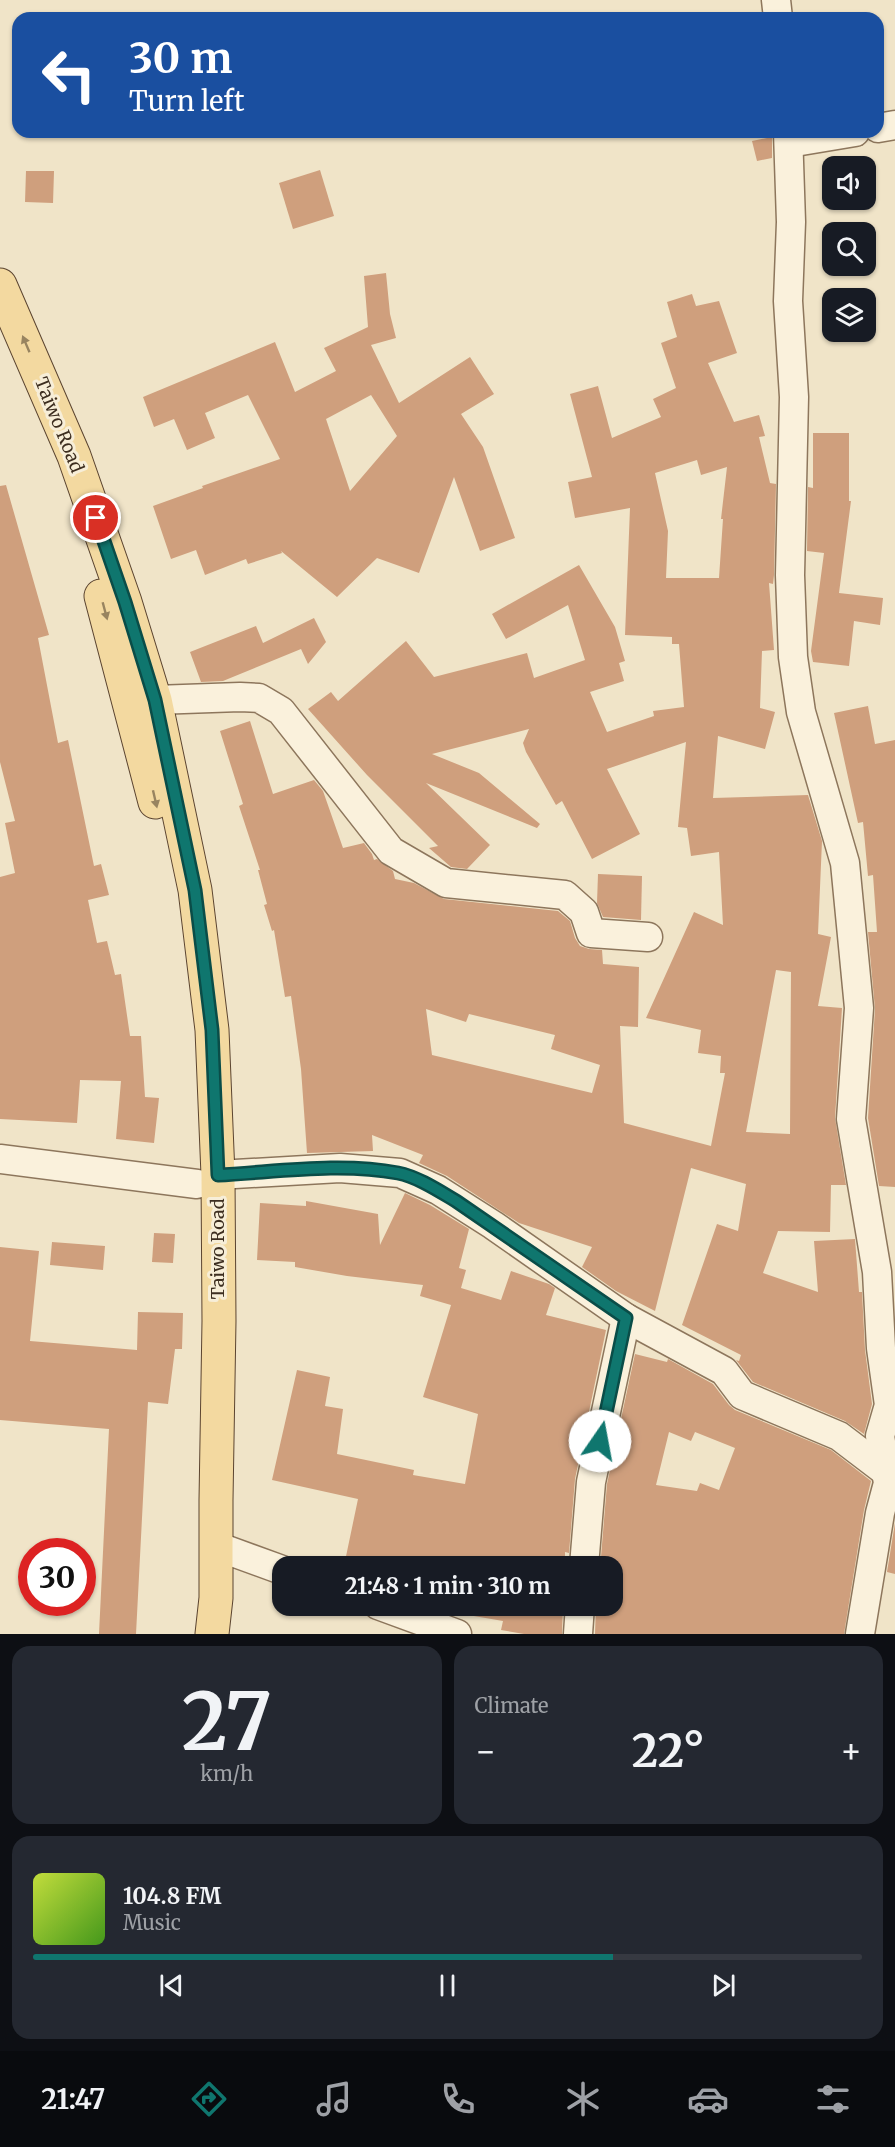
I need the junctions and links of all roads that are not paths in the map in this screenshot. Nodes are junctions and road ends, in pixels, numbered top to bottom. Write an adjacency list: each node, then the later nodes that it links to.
1 (789, 138): 9 (street)
2 (0, 285): 4 (main road, Taiwo Road, one-way to 2)
3 (0, 341): 7 (main road, Taiwo Road, one-way to 7)
4 (155, 700): 5 (street); 7 (main road, Taiwo Road)
5 (648, 937)
6 (0, 1159): 7 (street)
7 (207, 1180): 8 (street); 10 (main road, Taiwo Road); 15 (main road, Taiwo Road)
8 (626, 1318): 9 (street); 11 (street)
9 (890, 1472): 19 (street)
10 (216, 1546): 12 (street); 16 (main road, Taiwo Road)
11 (585, 1556)
12 (272, 1566)
13 (408, 1616): 17 (street)
14 (579, 1616): 18 (street)
15 (189, 1634)
16 (212, 1634)
17 (457, 1634)
18 (578, 1634)
19 (860, 1634)

